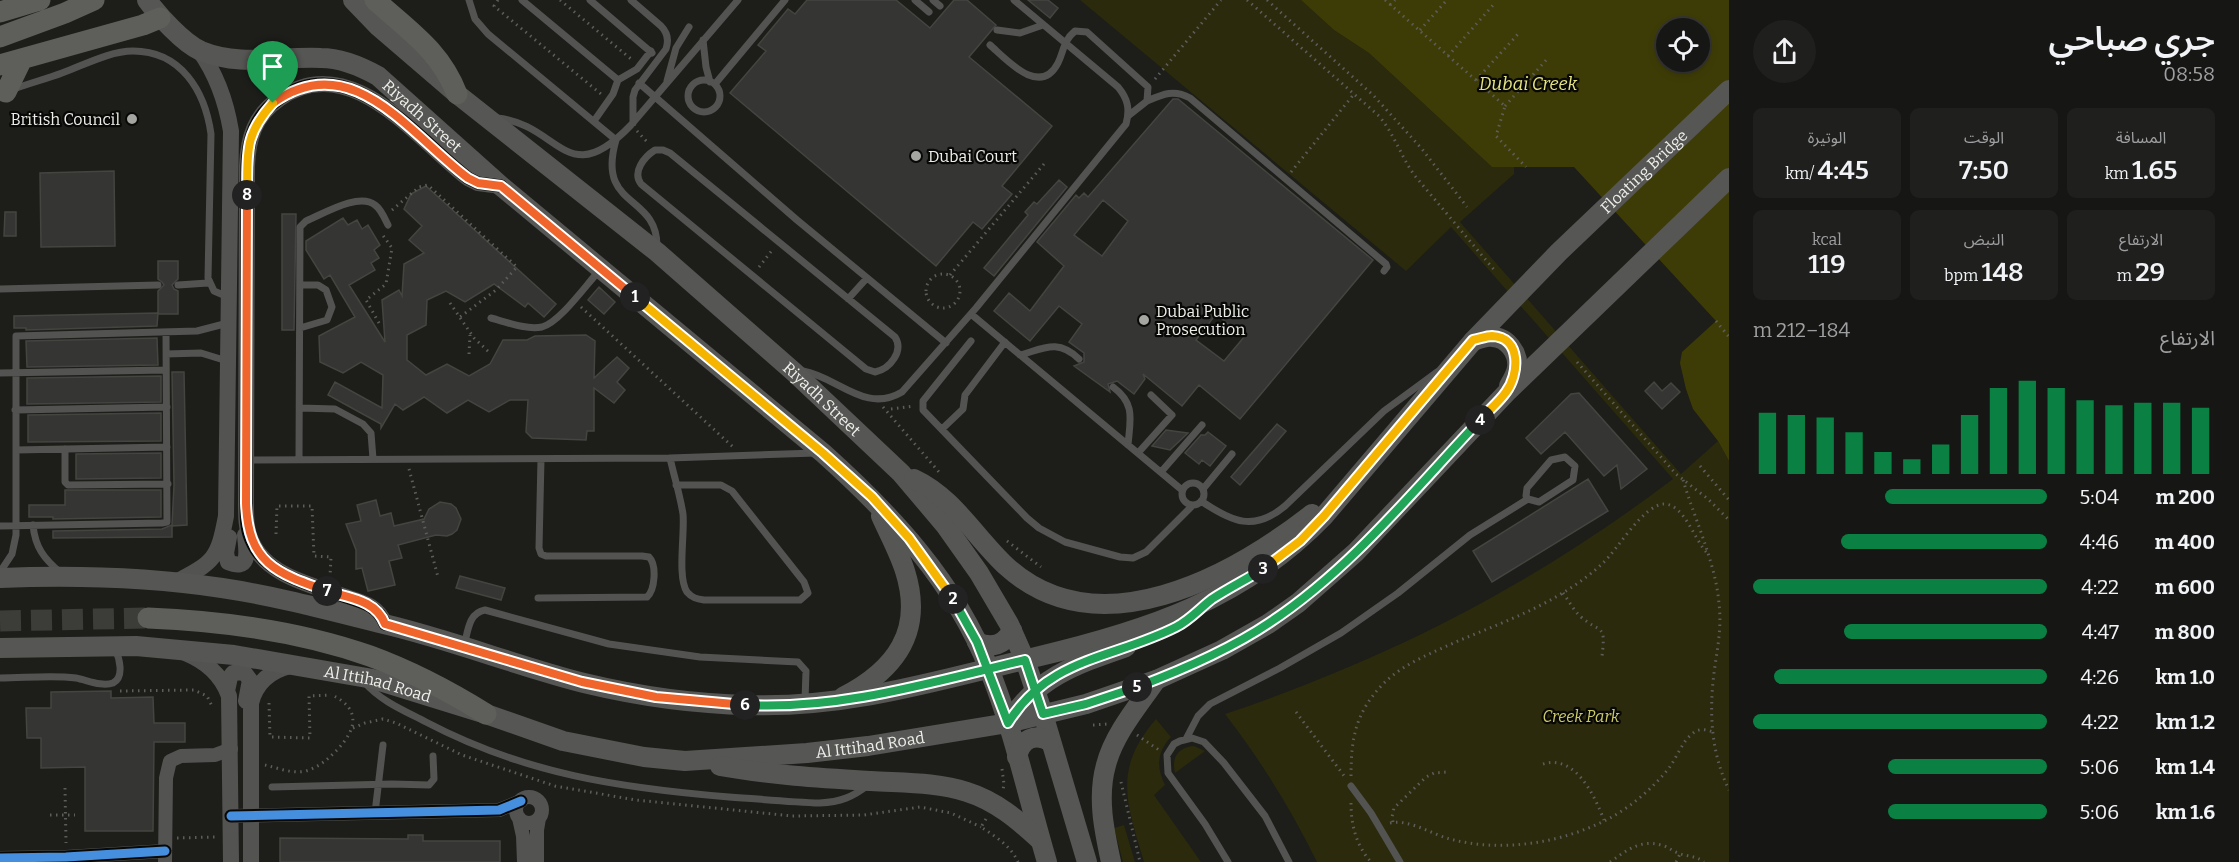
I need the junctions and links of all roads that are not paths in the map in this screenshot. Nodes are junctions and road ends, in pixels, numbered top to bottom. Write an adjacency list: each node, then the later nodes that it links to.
1 (40, 0): 16 (main road)
2 (94, 0): 22 (main road)
3 (147, 0): 18 (main road, Riyadh Street)
4 (353, 0): 37 (main road, Riyadh Street)
5 (375, 0): 37 (main road)
6 (522, 0): 31 (lane)
7 (590, 0): 27 (lane)
8 (631, 0): 28 (lane)
9 (738, 0): 23 (lane)
10 (785, 0): 34 (lane)
11 (915, 0): 17 (lane)
12 (933, 0): 15 (lane)
13 (1014, 0): 19 (lane)
14 (471, 1): 42 (lane)
15 (940, 6)
16 (0, 12)
17 (929, 12)
18 (160, 18): 26 (main road, Riyadh Street); 29 (main road)
19 (1043, 25): 21 (lane); 24 (lane)
20 (689, 27): 33 (lane)
21 (997, 30)
22 (0, 37)
23 (703, 40): 33 (lane); 34 (lane)
24 (1064, 42): 25 (lane); 39 (lane); 40 (lane)
25 (990, 45)
26 (199, 50): 46 (main road, Riyadh Street); 57 (street)
27 (651, 51): 28 (lane); 31 (lane)
28 (659, 58): 32 (lane)
29 (22, 59): 30 (main road); 36 (main road)
30 (0, 64)
31 (618, 80): 42 (lane)
32 (639, 83): 38 (lane); 43 (lane)
33 (666, 83): 38 (lane)
34 (712, 83): 34 (lane)
35 (1729, 90): 65 (main road, Floating Bridge)
36 (3, 93): 52 (lane)
37 (457, 94): 41 (main road, Riyadh Street)
38 (655, 97): 43 (lane); 51 (lane)
39 (1147, 101): 40 (lane); 50 (lane)
40 (1128, 116): 59 (lane)
41 (485, 118): 44 (lane); 48 (main road, Riyadh Street)
42 (594, 121): 44 (lane)
43 (632, 124): 44 (lane)
44 (616, 140): 48 (lane)
45 (1729, 178): 78 (main road, Al Ittihad Road)
46 (501, 186): 49 (main road, Riyadh Street); 93 (street)
47 (388, 225): 55 (lane)
48 (657, 252): 74 (main road, Riyadh Street)
49 (600, 269): 60 (lane); 89 (main road, Riyadh Street)
50 (1384, 271)
51 (867, 278): 58 (lane); 67 (lane)
52 (208, 283): 54 (lane); 57 (lane)
53 (158, 285): 56 (lane)
54 (178, 285)
55 (300, 285): 62 (lane); 62 (lane)
56 (0, 289)
57 (228, 297): 61 (street)
58 (848, 299): 58 (lane)
59 (971, 314): 66 (lane); 67 (lane)
60 (491, 318)
61 (228, 323): 63 (lane); 71 (street)
62 (300, 328): 81 (lane)
63 (166, 333): 68 (lane); 76 (lane)
64 (971, 340): 84 (lane)
65 (1473, 340): 72 (main road); 78 (main road)
66 (1005, 342): 69 (lane); 84 (lane)
67 (946, 343): 74 (lane)
68 (166, 354): 71 (lane); 73 (lane)
69 (1020, 355): 70 (lane); 85 (lane)
70 (1079, 359)
71 (227, 361): 108 (street)
72 (1454, 361): 101 (main road); 106 (lane)
73 (166, 370): 76 (lane); 80 (lane)
74 (794, 372): 98 (main road, Riyadh Street)
75 (0, 373): 76 (lane)
76 (15, 373): 82 (lane)
77 (1113, 387): 85 (lane)
78 (1508, 391): 132 (main road, Al Ittihad Road)
79 (1151, 395): 90 (lane)
80 (167, 407): 82 (lane); 86 (lane)
81 (300, 408): 94 (lane); 95 (lane)
82 (15, 410): 88 (lane)
83 (1202, 425): 97 (lane)
84 (942, 429): 107 (lane)
85 (1128, 445): 90 (lane)
86 (167, 447): 87 (lane); 99 (lane)
87 (65, 448): 88 (lane); 99 (lane)
88 (16, 450): 112 (lane)
89 (823, 453): 92 (lane); 104 (main road, Riyadh Street)
90 (1138, 453): 97 (lane)
91 (1232, 454): 102 (lane)
92 (670, 458): 96 (lane); 100 (lane)
93 (246, 459): 94 (lane); 109 (street)
94 (299, 459): 95 (lane)
95 (373, 459): 96 (lane)
96 (541, 459): 117 (lane)
97 (1161, 472): 103 (lane)
98 (901, 473): 101 (main road); 121 (main road, Riyadh Street)
99 (168, 484): 111 (lane)
100 (676, 485): 100 (lane)
101 (1348, 488): 118 (main road)
102 (1203, 489): 103 (lane); 106 (lane)
103 (1182, 490): 107 (lane)
104 (872, 497): 122 (main road, Riyadh Street); 135 (main road)
105 (1528, 499): 105 (lane); 140 (lane)
106 (1201, 501): 107 (lane)
107 (1192, 506)
108 (226, 516): 109 (street); 116 (street)
109 (246, 519): 120 (street)
110 (0, 525): 112 (lane)
111 (33, 525): 112 (lane); 114 (lane)
112 (16, 526): 113 (lane)
113 (0, 572)
114 (65, 576): 115 (main road); 116 (main road)
115 (0, 578)
116 (176, 582): 120 (main road)
117 (538, 598)
118 (1211, 600): 127 (main road); 133 (main road)
119 (148, 618): 136 (main road)
120 (385, 624): 124 (main road)
121 (1012, 630): 122 (main road); 127 (main road, Riyadh Street)
122 (977, 642): 129 (main road, Riyadh Street)
123 (114, 646): 125 (main road, Al Ittihad Road); 126 (main road, Al Ittihad Road); 131 (lane)
124 (464, 646): 135 (main road); 135 (lane)
125 (0, 648)
126 (176, 649): 128 (main road, Al Ittihad Road); 134 (street)
127 (1025, 660): 129 (main road); 133 (main road, Riyadh Street)
128 (290, 666): 130 (main road, Al Ittihad Road); 138 (street)
129 (989, 668): 135 (main road); 139 (main road, Riyadh Street)
130 (360, 677): 136 (main road, Al Ittihad Road); 147 (lane)
131 (0, 678)
132 (1156, 680): 137 (main road, Al Ittihad Road); 167 (main road)
133 (1035, 690): 137 (main road, Riyadh Street); 139 (main road)
134 (227, 691): 138 (street); 143 (street)
135 (814, 705)
136 (486, 714): 146 (main road, Al Ittihad Road)
137 (1043, 714): 139 (main road, Al Ittihad Road); 141 (main road, Riyadh Street)
138 (250, 715): 155 (street)
139 (1008, 723): 145 (main road, Riyadh Street); 146 (main road, Al Ittihad Road)
140 (1186, 739): 168 (lane); 169 (lane)
141 (1051, 742): 145 (main road); 166 (main road, Riyadh Street)
142 (383, 744): 148 (lane)
143 (231, 749): 154 (street); 159 (street)
144 (433, 756): 148 (lane)
145 (1017, 757): 158 (main road, Riyadh Street)
146 (685, 761): 147 (main road)
147 (873, 781): 158 (main road)
148 (377, 784): 150 (lane); 153 (lane)
149 (1352, 786): 170 (lane)
150 (272, 787)
151 (521, 801): 152 (street); 156 (street); 157 (street)
152 (499, 810): 153 (street); 156 (street)
153 (375, 813): 155 (street)
154 (231, 816): 155 (street); 161 (street)
155 (250, 816): 162 (street)
156 (518, 818): 157 (street); 163 (street)
157 (539, 818): 164 (street)
158 (1040, 841): 165 (main road, Riyadh Street)
159 (166, 850): 160 (street)
160 (0, 858)
161 (231, 862)
162 (250, 862)
163 (524, 862)
164 (537, 862)
165 (1047, 862)
166 (1088, 862)
167 (1111, 862)
168 (1228, 862)
169 (1289, 862)
170 (1400, 862)

